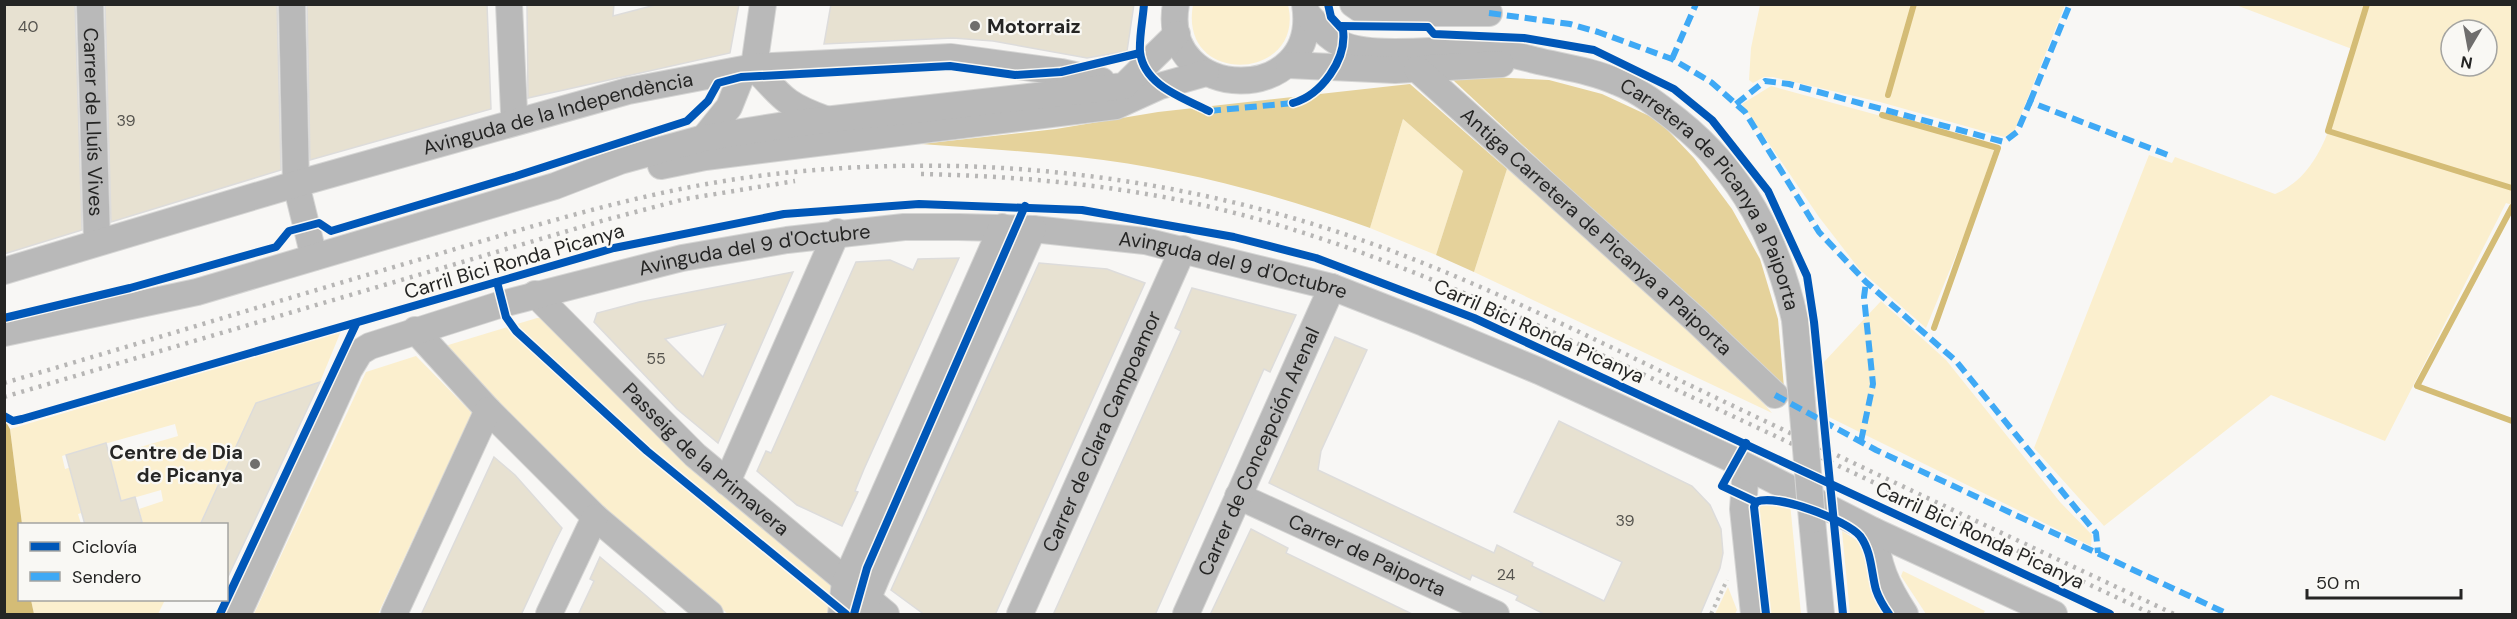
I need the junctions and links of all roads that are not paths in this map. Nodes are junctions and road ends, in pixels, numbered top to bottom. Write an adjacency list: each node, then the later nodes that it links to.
1 (90, 4): 25 (street, Carrer de Lluís Vives)
2 (292, 4): 20 (street)
3 (509, 4): 18 (street)
4 (763, 4): 13 (street)
5 (1176, 4): 10 (street)
6 (1353, 4): 7 (street)
7 (1443, 8): 9 (street)
8 (1306, 9): 11 (street, Carretera de Picanya a Paiporta); 12 (street)
9 (1489, 13)
10 (1177, 34): 15 (street); 16 (street)
11 (1535, 60): 14 (street, Carretera de Picanya a Paiporta); 53 (street, Carretera de Picanya a Paiporta, bridge)
12 (1289, 64): 14 (street, Carretera de Picanya a Paiporta); 15 (street)
13 (754, 67): 16 (street, Avinguda de la Independència); 17 (street); 18 (street, Avinguda de la Independència); 19 (street)
14 (1417, 69): 33 (street, Antiga Carretera de Picanya a Paiporta)
15 (1206, 73): 21 (street)
16 (1124, 86): 17 (street)
17 (828, 120): 19 (street)
18 (517, 121): 20 (street, Avinguda de la Independència)
19 (704, 138): 21 (street)
20 (296, 184): 25 (street, Avinguda de la Independència); 27 (street)
21 (555, 186): 27 (street)
22 (1002, 227): 23 (street, Avinguda del 9 d'Octubre); 24 (street, Avinguda del 9 d'Octubre); 42 (street)
23 (1033, 229): 26 (street, Avinguda del 9 d'Octubre); 43 (street)
24 (837, 232): 30 (street, Avinguda del 9 d'Octubre); 36 (street)
25 (97, 242): 28 (street, Avinguda de la Independència)
26 (1183, 249): 29 (street, Avinguda del 9 d'Octubre); 50 (street, Carrer de Clara Campoamor)
27 (314, 257): 32 (street)
28 (4, 271)
29 (1332, 287): 35 (street, Avinguda del 9 d'Octubre); 37 (street, Carrer de Concepción Arenal)
30 (535, 294): 31 (street, Avinguda del 9 d'Octubre); 36 (street, Passeig de la Primavera)
31 (415, 330): 34 (street); 46 (street, Avinguda del 9 d'Octubre)
32 (4, 333)
33 (1775, 395)
34 (488, 410): 38 (street); 47 (street)
35 (1746, 467): 39 (street, Avinguda del 9 d'Octubre); 52 (street)
36 (727, 482): 42 (street, Passeig de la Primavera)
37 (1238, 496): 44 (street, Carrer de Paiporta); 51 (street, Carrer de Concepción Arenal)
38 (595, 517): 45 (street); 48 (street)
39 (1874, 531): 40 (street, Avinguda del 9 d'Octubre); 41 (street)
40 (1913, 549): 41 (street); 55 (street, Avinguda del 9 d'Octubre)
41 (1883, 575): 54 (street)
42 (845, 582): 43 (street, Passeig de la Primavera); 49 (street)
43 (873, 610)
44 (1480, 611)
45 (709, 614)
46 (238, 615)
47 (394, 615)
48 (549, 615)
49 (841, 615)
50 (1020, 615)
51 (1186, 615)
52 (1754, 615)
53 (1821, 615)
54 (1905, 615)
55 (2054, 615)

